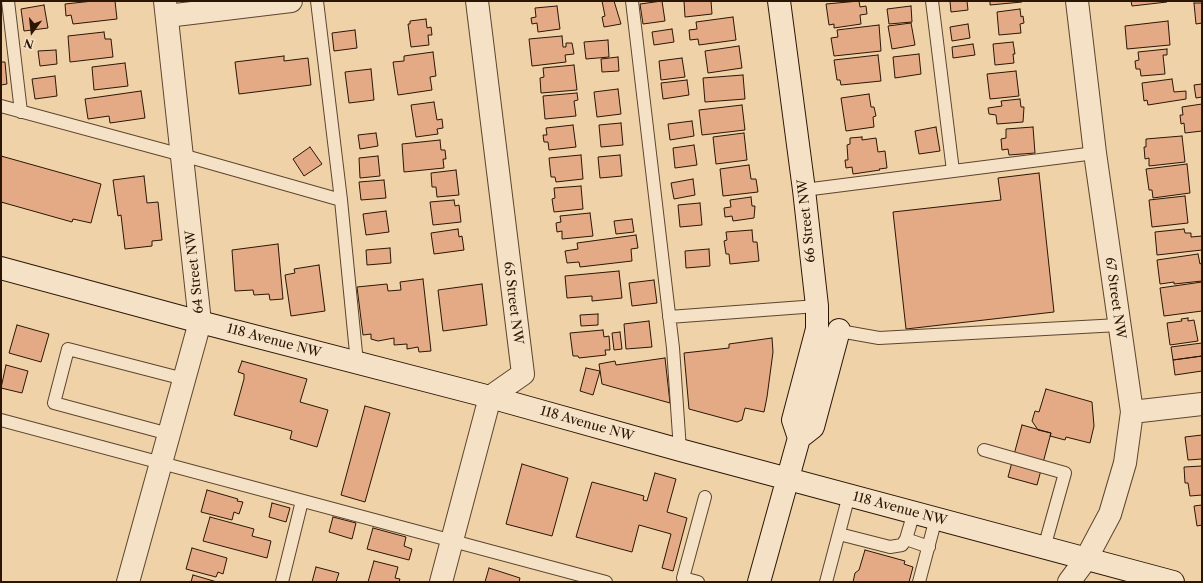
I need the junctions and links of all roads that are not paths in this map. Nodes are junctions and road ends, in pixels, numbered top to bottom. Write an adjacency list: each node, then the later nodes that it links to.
1 (8, 1): 11 (lane)
2 (291, 1): 9 (street)
3 (316, 1): 16 (lane)
4 (477, 1): 26 (street, 65 Street NW)
5 (632, 1): 19 (lane)
6 (779, 1): 15 (street, 66 Street NW)
7 (932, 1): 14 (lane)
8 (1077, 1): 12 (street, 67 Street NW)
9 (166, 8): 13 (street, 64 Street NW)
10 (1, 106): 11 (lane)
11 (22, 112): 13 (lane)
12 (1095, 153): 14 (lane); 21 (street, 67 Street NW)
13 (182, 155): 16 (lane); 20 (street, 64 Street NW)
14 (953, 171): 15 (lane)
15 (804, 190): 18 (street, 66 Street NW)
16 (342, 200): 24 (lane)
17 (1, 268): 20 (street, 118 Avenue NW)
18 (817, 306): 19 (lane); 22 (street, 66 Street NW)
19 (669, 317): 32 (lane)
20 (200, 322): 24 (street, 118 Avenue NW); 25 (street, 64 Street NW)
21 (1119, 325): 23 (lane); 28 (street, 67 Street NW)
22 (817, 328): 23 (lane); 31 (street, 66 Street NW)
23 (839, 330): 31 (street)
24 (357, 363): 26 (street, 118 Avenue NW)
25 (184, 379): 30 (street, 64 Street NW); 30 (lane)
26 (490, 397): 32 (street, 118 Avenue NW); 43 (street)
27 (1202, 404): 28 (street)
28 (1132, 412): 46 (street, 67 Street NW)
29 (1, 420): 34 (lane)
30 (169, 434): 34 (street, 64 Street NW)
31 (799, 438): 35 (street)
32 (680, 450): 35 (street, 118 Avenue NW)
33 (984, 450): 45 (lane)
34 (161, 463): 38 (lane); 48 (street, 64 Street NW)
35 (787, 479): 36 (street, 118 Avenue NW); 52 (street)
36 (849, 495): 39 (street, 118 Avenue NW); 41 (lane)
37 (705, 497): 51 (lane)
38 (302, 501): 43 (lane); 49 (lane)
39 (914, 512): 40 (street, 118 Avenue NW); 42 (lane)
40 (936, 518): 44 (lane); 45 (street, 118 Avenue NW)
41 (839, 534): 42 (lane); 53 (lane)
42 (906, 539): 44 (lane)
43 (452, 541): 47 (lane); 50 (street)
44 (929, 546): 54 (lane)
45 (1044, 548): 46 (street, 118 Avenue NW)
46 (1086, 559): 55 (street, 67 Street NW); 56 (street, 118 Avenue NW)
47 (600, 581)
48 (128, 582)
49 (282, 582)
50 (441, 582)
51 (698, 582)
52 (759, 582)
53 (826, 582)
54 (919, 582)
55 (1069, 582)
56 (1173, 582)

